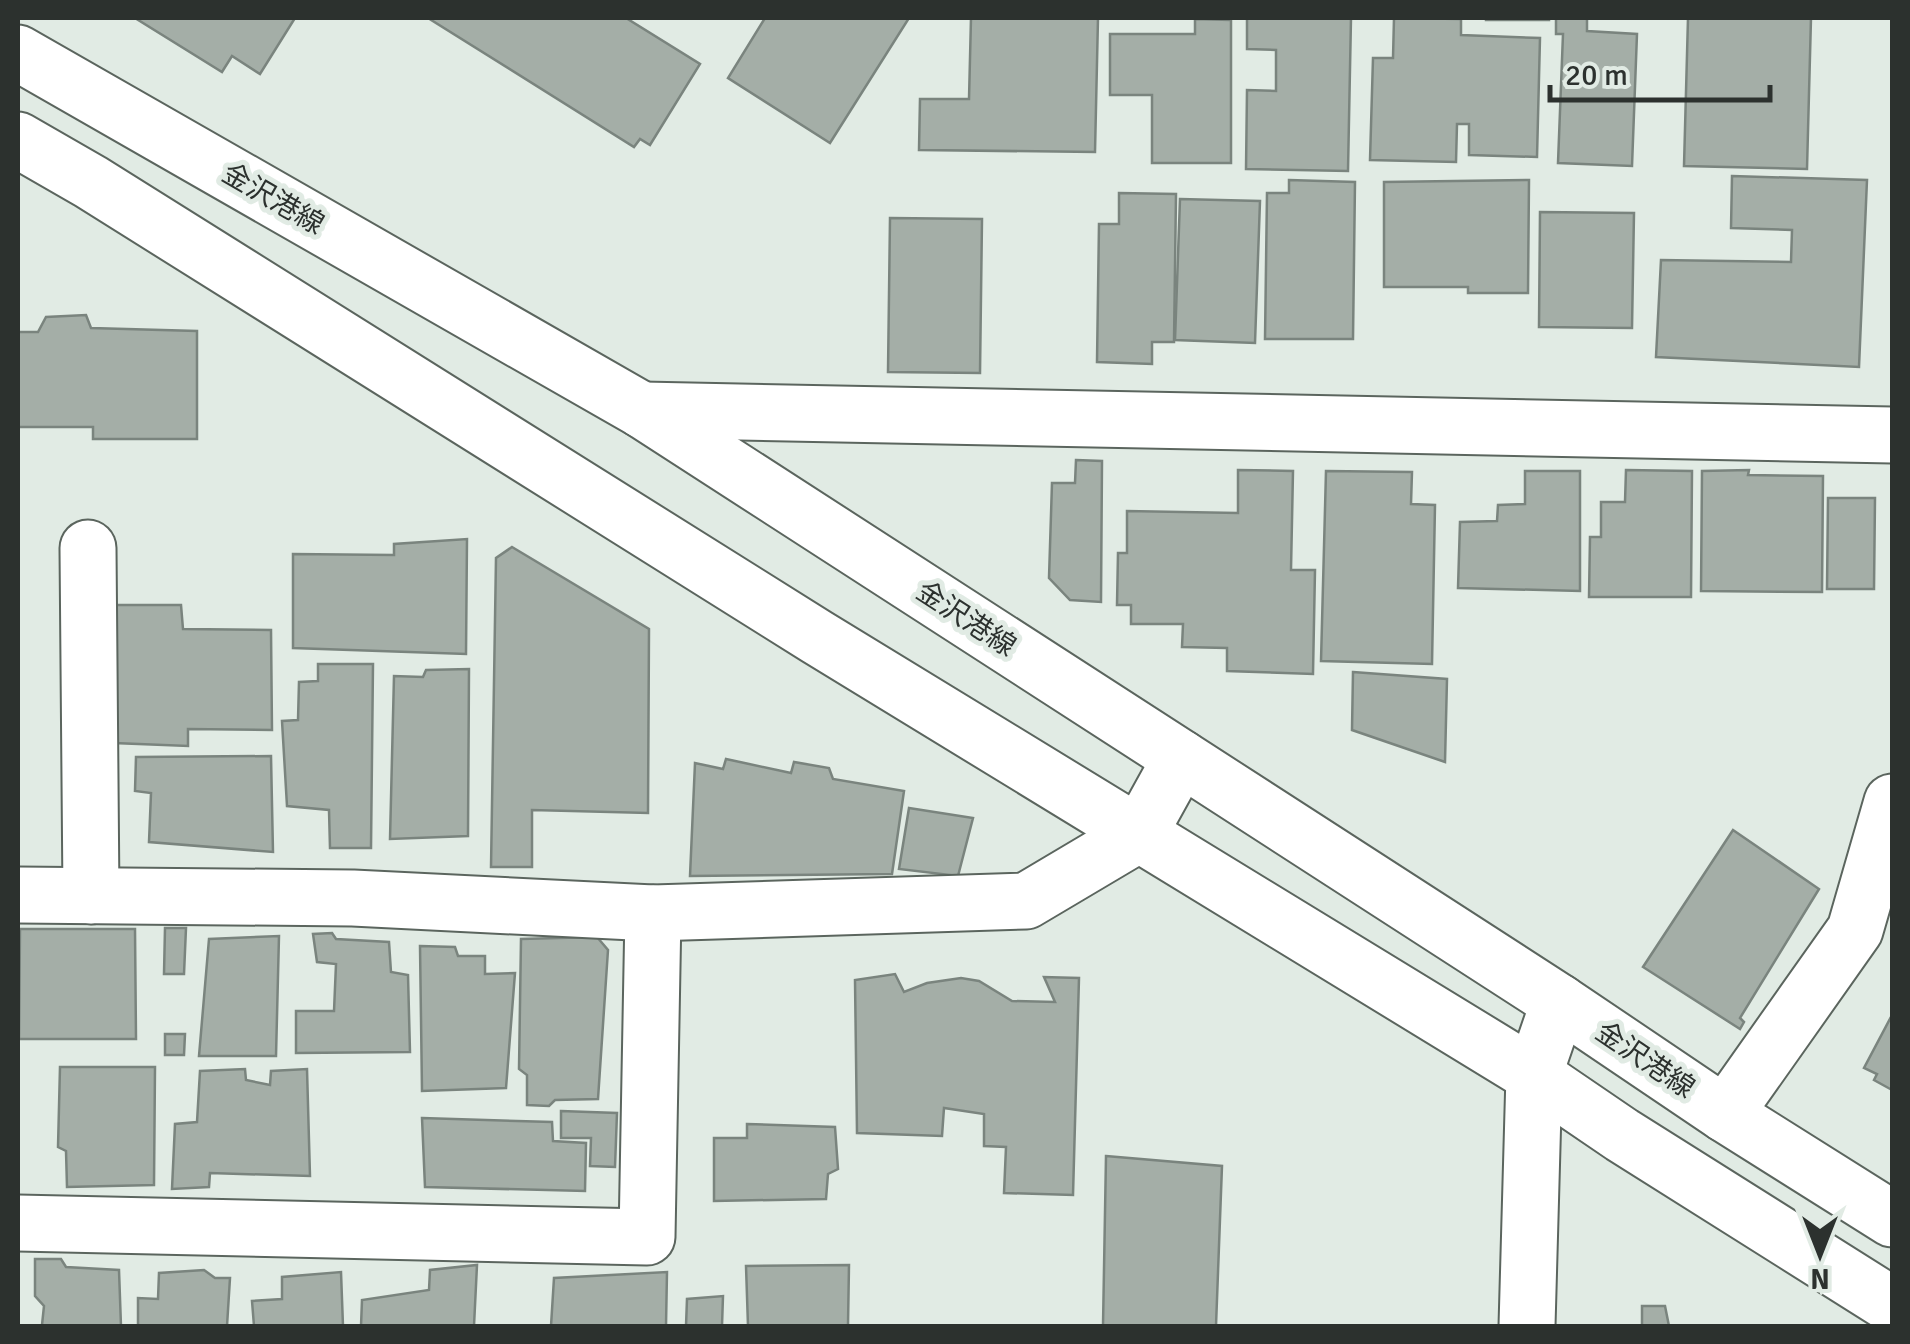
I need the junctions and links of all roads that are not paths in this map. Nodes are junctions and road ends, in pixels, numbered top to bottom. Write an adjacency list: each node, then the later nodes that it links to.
1 (18, 53): 3 (street, 金沢港線)
2 (18, 140): 8 (street)
3 (642, 410): 4 (street); 6 (street, 金沢港線)
4 (1892, 435)
5 (88, 548): 10 (street)
6 (1181, 758): 8 (street); 12 (street, 金沢港線)
7 (1892, 802): 14 (street)
8 (1138, 834): 11 (street); 13 (street)
9 (18, 895): 10 (street)
10 (91, 896): 11 (street)
11 (653, 913): 16 (street)
12 (1559, 1002): 13 (street); 14 (street, 金沢港線)
13 (1534, 1076): 17 (street); 18 (street)
14 (1725, 1114): 15 (street, 金沢港線)
15 (1892, 1219)
16 (18, 1224)
17 (1892, 1305)
18 (1528, 1326)

